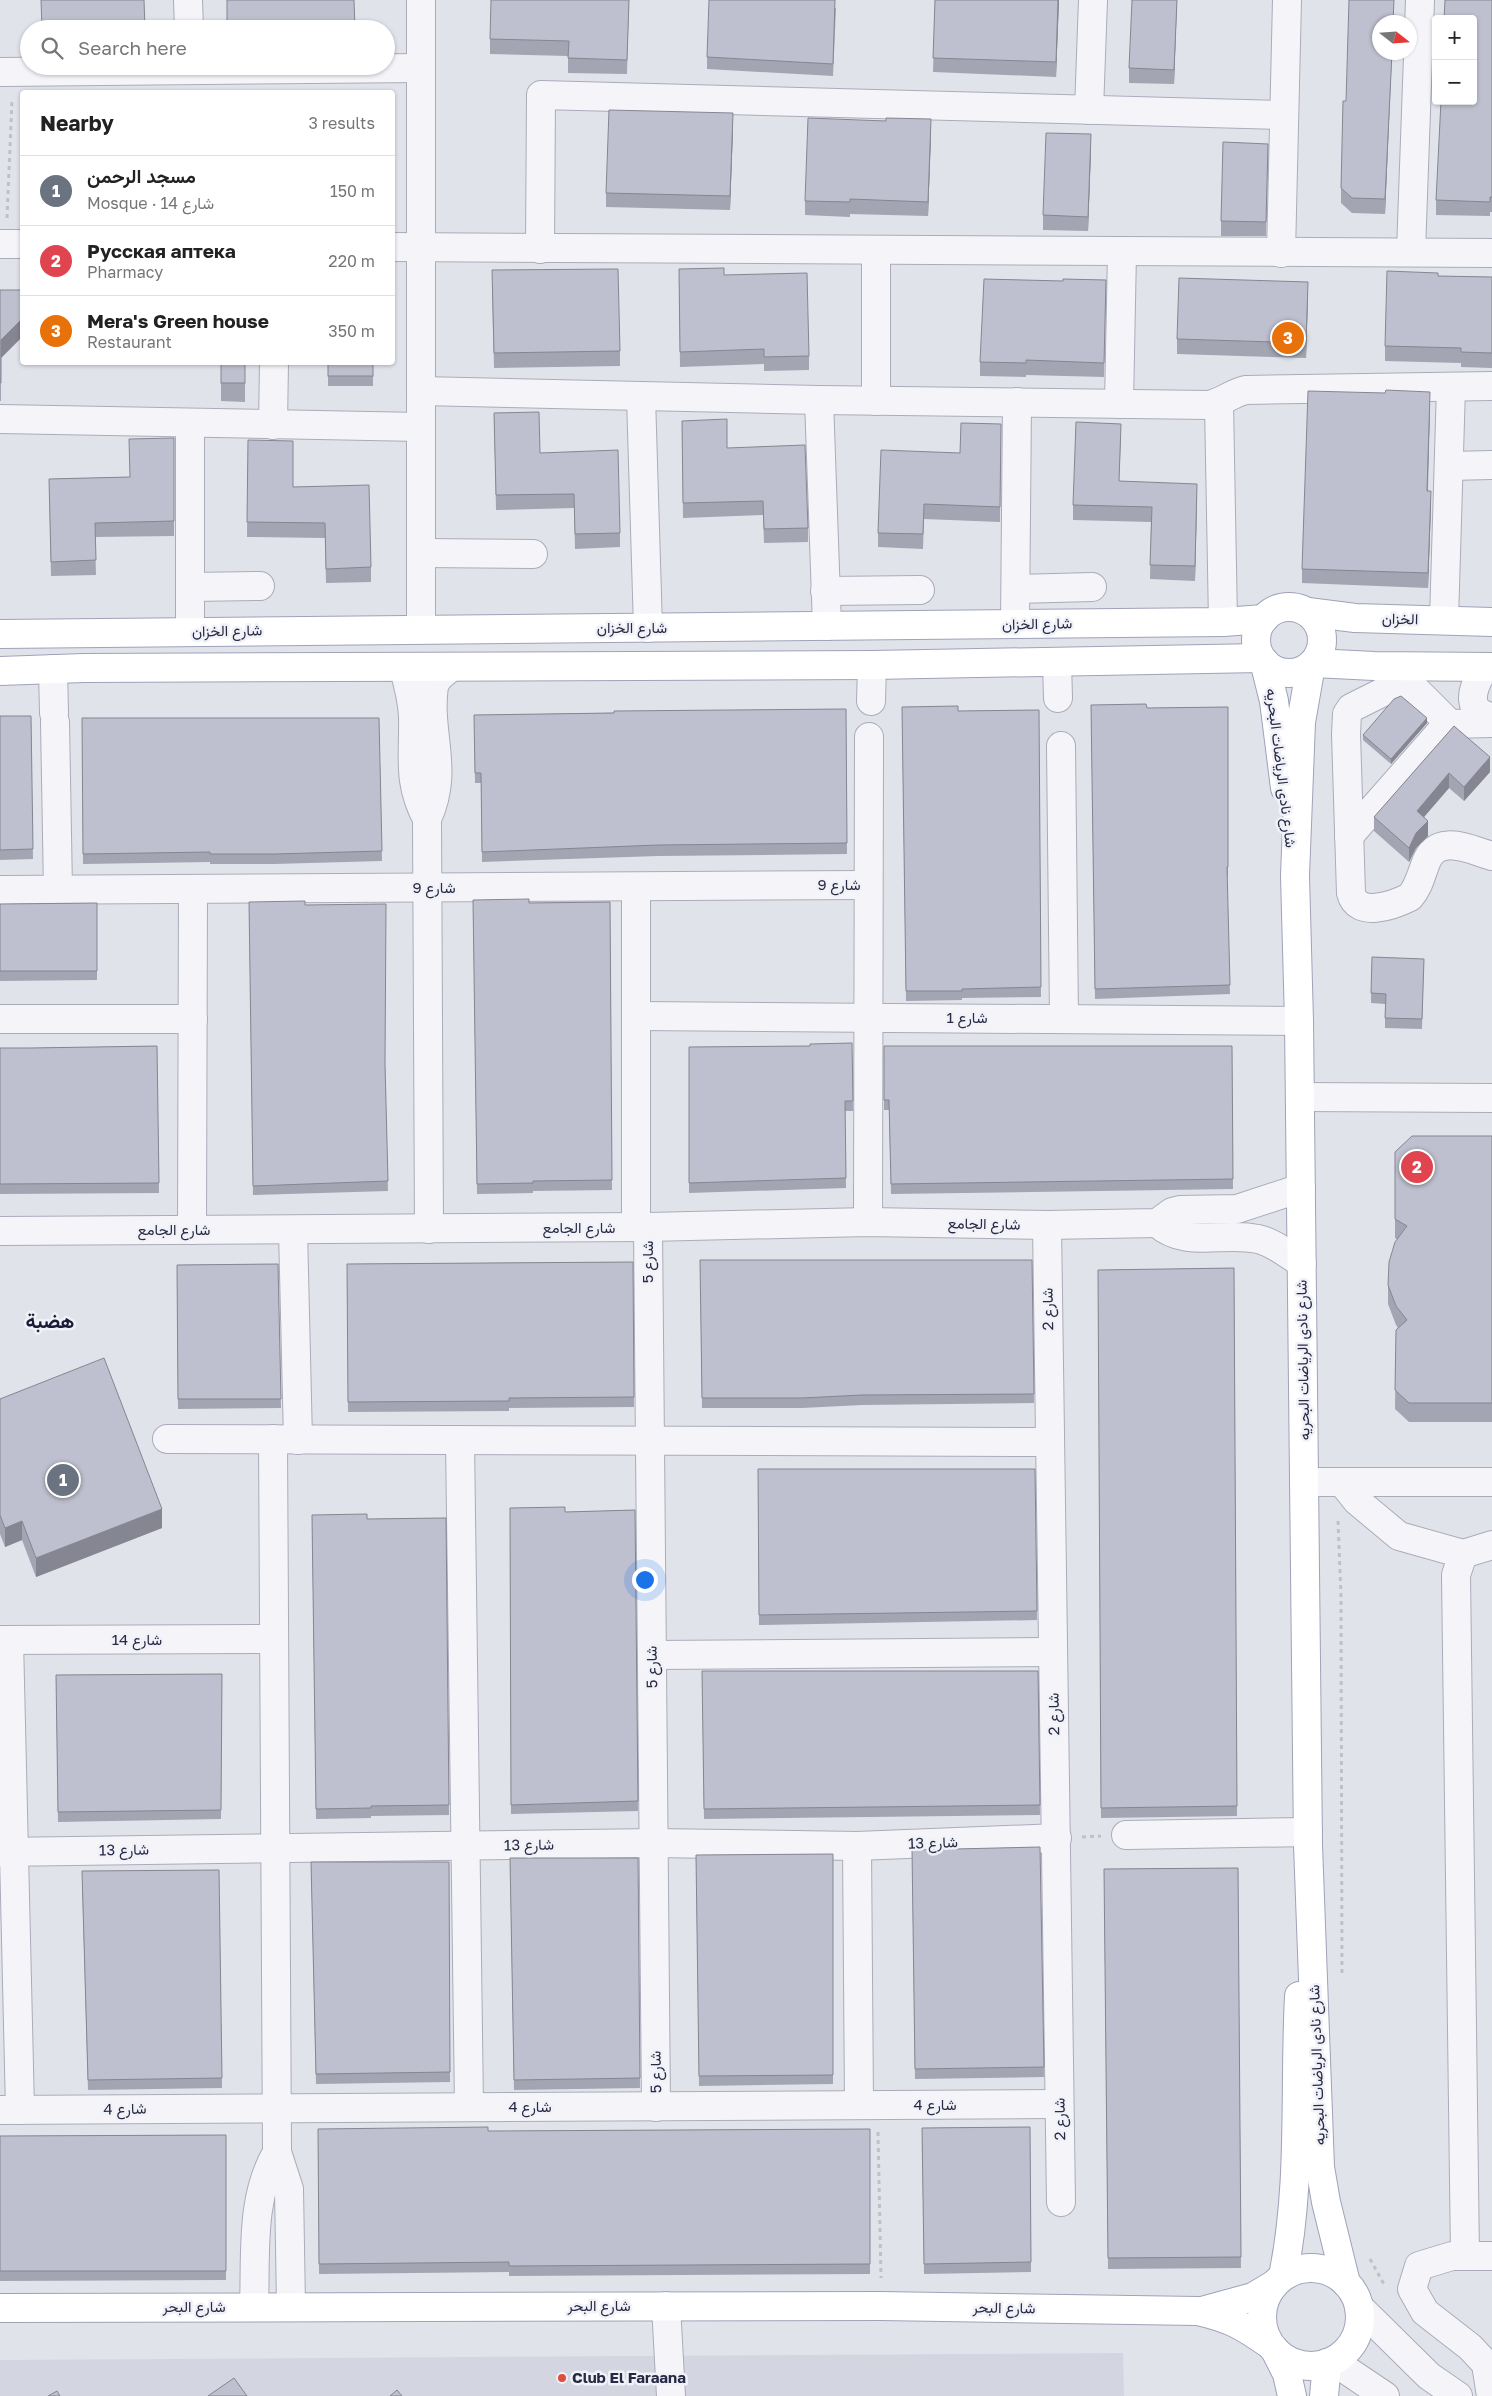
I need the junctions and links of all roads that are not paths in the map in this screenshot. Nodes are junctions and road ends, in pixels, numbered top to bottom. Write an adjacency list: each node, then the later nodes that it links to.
1 (188, 0): 6 (street)
2 (421, 0): 8 (street)
3 (1093, 0): 11 (street)
4 (1287, 0): 12 (street)
5 (1420, 0): 18 (street)
6 (189, 20)
7 (395, 68): 8 (street)
8 (421, 68): 14 (street)
9 (6, 72): 10 (street)
10 (20, 72)
11 (1089, 110): 12 (street); 15 (street)
12 (1284, 115): 19 (street)
13 (395, 247): 14 (street)
14 (421, 247): 15 (street); 24 (street)
15 (540, 248): 16 (street)
16 (876, 250): 17 (street); 27 (street)
17 (1122, 252): 19 (street); 30 (street)
18 (1411, 252): 19 (street); 20 (street)
19 (1281, 253)
20 (1492, 253)
21 (274, 365): 33 (street)
22 (1492, 386): 23 (street)
23 (1451, 387): 29 (street); 36 (street)
24 (421, 391): 25 (street); 34 (street)
25 (641, 397): 26 (street); 52 (street)
26 (819, 400): 27 (street); 44 (street)
27 (876, 401): 28 (street)
28 (1017, 402): 30 (street); 42 (street)
29 (1219, 403): 30 (street); 48 (street)
30 (1120, 404)
31 (0, 419): 32 (street)
32 (190, 423): 33 (street); 40 (street)
33 (273, 425): 34 (street)
34 (421, 427): 37 (street)
35 (1492, 465): 36 (street)
36 (1449, 466): 47 (street)
37 (422, 554): 38 (street); 53 (street)
38 (533, 554)
39 (260, 586): 40 (street)
40 (190, 587): 54 (street)
41 (1092, 587): 42 (street)
42 (1016, 589): 50 (street)
43 (920, 590): 44 (street)
44 (825, 591): 51 (street)
45 (1308, 612): 46 (main road); 47 (main road, الخزان); 58 (main road)
46 (1264, 619): 48 (main road, شارع الخزان); 56 (main road)
47 (1444, 620): 49 (main road, الخزان)
48 (1223, 622): 50 (main road, شارع الخزان)
49 (1492, 622)
50 (1015, 624): 51 (main road, شارع الخزان)
51 (826, 626): 52 (main road, شارع الخزان)
52 (648, 628): 53 (main road, شارع الخزان)
53 (421, 629): 54 (main road, شارع الخزان)
54 (190, 631): 55 (main road, شارع الخزان)
55 (0, 634)
56 (1263, 659): 57 (main road); 58 (main road); 77 (main road, شارع نادى الرياضات البحريه)
57 (1057, 662): 59 (main road); 67 (street)
58 (1312, 664): 60 (main road); 77 (main road, شارع نادى الرياضات البحريه)
59 (872, 665): 62 (main road); 68 (street)
60 (1374, 666): 63 (main road); 66 (street)
61 (403, 667): 62 (main road); 64 (main road); 74 (street)
62 (451, 667): 74 (street)
63 (1490, 667): 69 (street)
64 (53, 669): 65 (main road); 83 (street)
65 (0, 670)
66 (1403, 682): 71 (street); 75 (street)
67 (1058, 698)
68 (871, 702)
69 (1492, 718)
70 (1492, 723): 71 (street)
71 (1450, 724): 75 (street)
72 (869, 737): 78 (street)
73 (1061, 746): 88 (street)
74 (427, 819): 80 (street)
75 (1349, 836): 76 (street)
76 (1492, 856)
77 (1295, 876): 89 (main road, شارع نادى الرياضات البحريه)
78 (868, 885): 79 (street, شارع 9); 86 (street)
79 (636, 887): 80 (street, شارع 9); 84 (street, شارع 5)
80 (427, 888): 81 (street, شارع 9); 97 (street)
81 (193, 889): 83 (street, شارع 9); 85 (street)
82 (0, 890): 83 (street, شارع 9)
83 (58, 890)
84 (636, 1016): 86 (street, شارع 1); 96 (street, شارع 5)
85 (193, 1018): 87 (street); 98 (street)
86 (868, 1018): 88 (street, شارع 1); 93 (street)
87 (0, 1019)
88 (1064, 1019): 89 (street, شارع 1)
89 (1299, 1021): 90 (main road, شارع نادى الرياضات البحريه)
90 (1300, 1097): 91 (street); 92 (main road, شارع نادى الرياضات البحريه)
91 (1492, 1098)
92 (1301, 1188): 94 (street, شارع الجامع); 101 (main road, شارع نادى الرياضات البحريه)
93 (868, 1222): 95 (street, شارع الجامع); 96 (street, شارع الجامع)
94 (1157, 1223): 95 (street, شارع الجامع); 101 (street)
95 (1046, 1225): 106 (street, شارع 2)
96 (642, 1227): 97 (street, شارع الجامع); 105 (street, شارع 5)
97 (429, 1229): 99 (street, شارع الجامع)
98 (192, 1230): 99 (street, شارع الجامع); 100 (street, شارع الجامع)
99 (293, 1230): 103 (street)
100 (0, 1231)
101 (1302, 1263): 107 (main road, شارع نادى الرياضات البحريه)
102 (166, 1439): 103 (street)
103 (285, 1439): 104 (street); 112 (street)
104 (460, 1440): 105 (street); 120 (street)
105 (650, 1441): 106 (street); 115 (street, شارع 5)
106 (1050, 1442): 114 (street, شارع 2)
107 (1304, 1482): 108 (street); 118 (main road, شارع نادى الرياضات البحريه)
108 (1339, 1482): 109 (street); 111 (street)
109 (1492, 1482)
110 (1492, 1546): 111 (street)
111 (1463, 1554): 133 (street)
112 (274, 1639): 113 (street, شارع 14); 122 (street)
113 (5, 1640): 123 (street)
114 (1053, 1652): 115 (street); 117 (street, شارع 2)
115 (652, 1655): 119 (street, شارع 5)
116 (1126, 1835): 118 (street)
117 (1057, 1838): 121 (street, شارع 13); 125 (street, شارع 2)
118 (1308, 1838): 135 (main road, شارع نادى الرياضات البحريه); 136 (main road, شارع نادى الرياضات البحريه)
119 (654, 1843): 120 (street, شارع 13); 121 (street, شارع 13); 129 (street, شارع 5)
120 (466, 1846): 122 (street, شارع 13); 128 (street)
121 (857, 1846): 126 (street)
122 (275, 1848): 123 (street, شارع 13); 127 (street)
123 (7, 1852): 124 (street)
124 (8, 1995): 130 (street)
125 (1059, 2104): 126 (street, شارع 4); 132 (street, شارع 2)
126 (868, 2105): 129 (street, شارع 4)
127 (277, 2107): 128 (street, شارع 4); 130 (street, شارع 4); 131 (street)
128 (469, 2107): 129 (street, شارع 4)
129 (656, 2107)
130 (10, 2110)
131 (277, 2152): 137 (street); 138 (street)
132 (1061, 2202)
133 (1465, 2256): 134 (street); 150 (street)
134 (1492, 2256)
135 (1278, 2281): 136 (main road); 142 (main road, شارع البحر); 143 (main road)
136 (1346, 2282): 140 (main road)
137 (254, 2306): 138 (main road, شارع البحر); 141 (main road, شارع البحر)
138 (291, 2306): 139 (main road, شارع البحر)
139 (666, 2306): 142 (main road, شارع البحر); 145 (street)
140 (1359, 2307): 144 (main road); 149 (street)
141 (0, 2308)
142 (1198, 2311): 143 (main road, شارع البحر)
143 (1272, 2347): 144 (main road); 146 (main road)
144 (1330, 2362): 147 (main road); 148 (street)
145 (671, 2396)
146 (1292, 2396)
147 (1324, 2396)
148 (1385, 2396)
149 (1458, 2396)
150 (1492, 2396)

